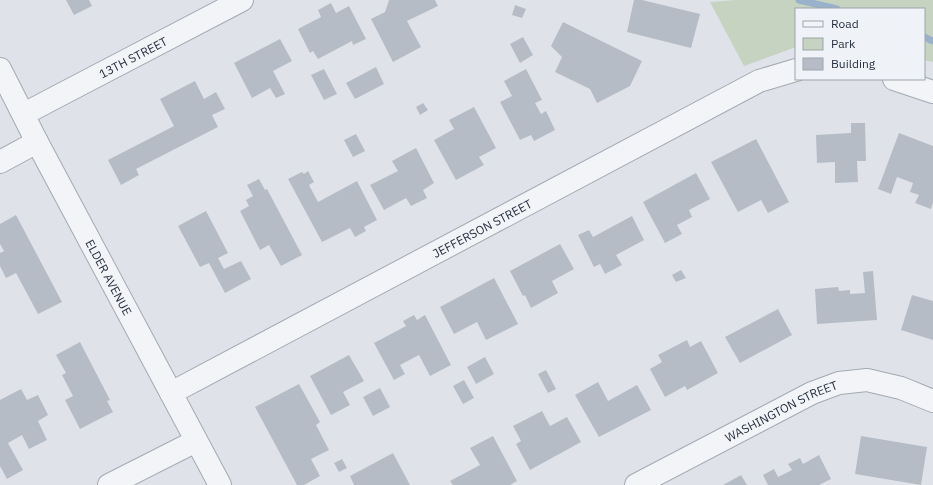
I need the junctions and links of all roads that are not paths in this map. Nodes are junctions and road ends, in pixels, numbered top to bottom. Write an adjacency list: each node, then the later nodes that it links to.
1 (242, 0): 6 (street, 13TH STREET)
2 (0, 69): 6 (street, ELDER AVENUE)
3 (795, 70): 9 (street, JEFFERSON STREET)
4 (897, 80): 5 (street)
5 (933, 92)
6 (24, 114): 7 (street, ELDER AVENUE)
7 (37, 142): 8 (street); 9 (street, ELDER AVENUE)
8 (0, 162)
9 (172, 393): 11 (street, ELDER AVENUE)
10 (933, 401): 14 (street, WASHINGTON STREET)
11 (196, 441): 12 (street); 13 (street, ELDER AVENUE)
12 (109, 485)
13 (220, 485)
14 (636, 485)

